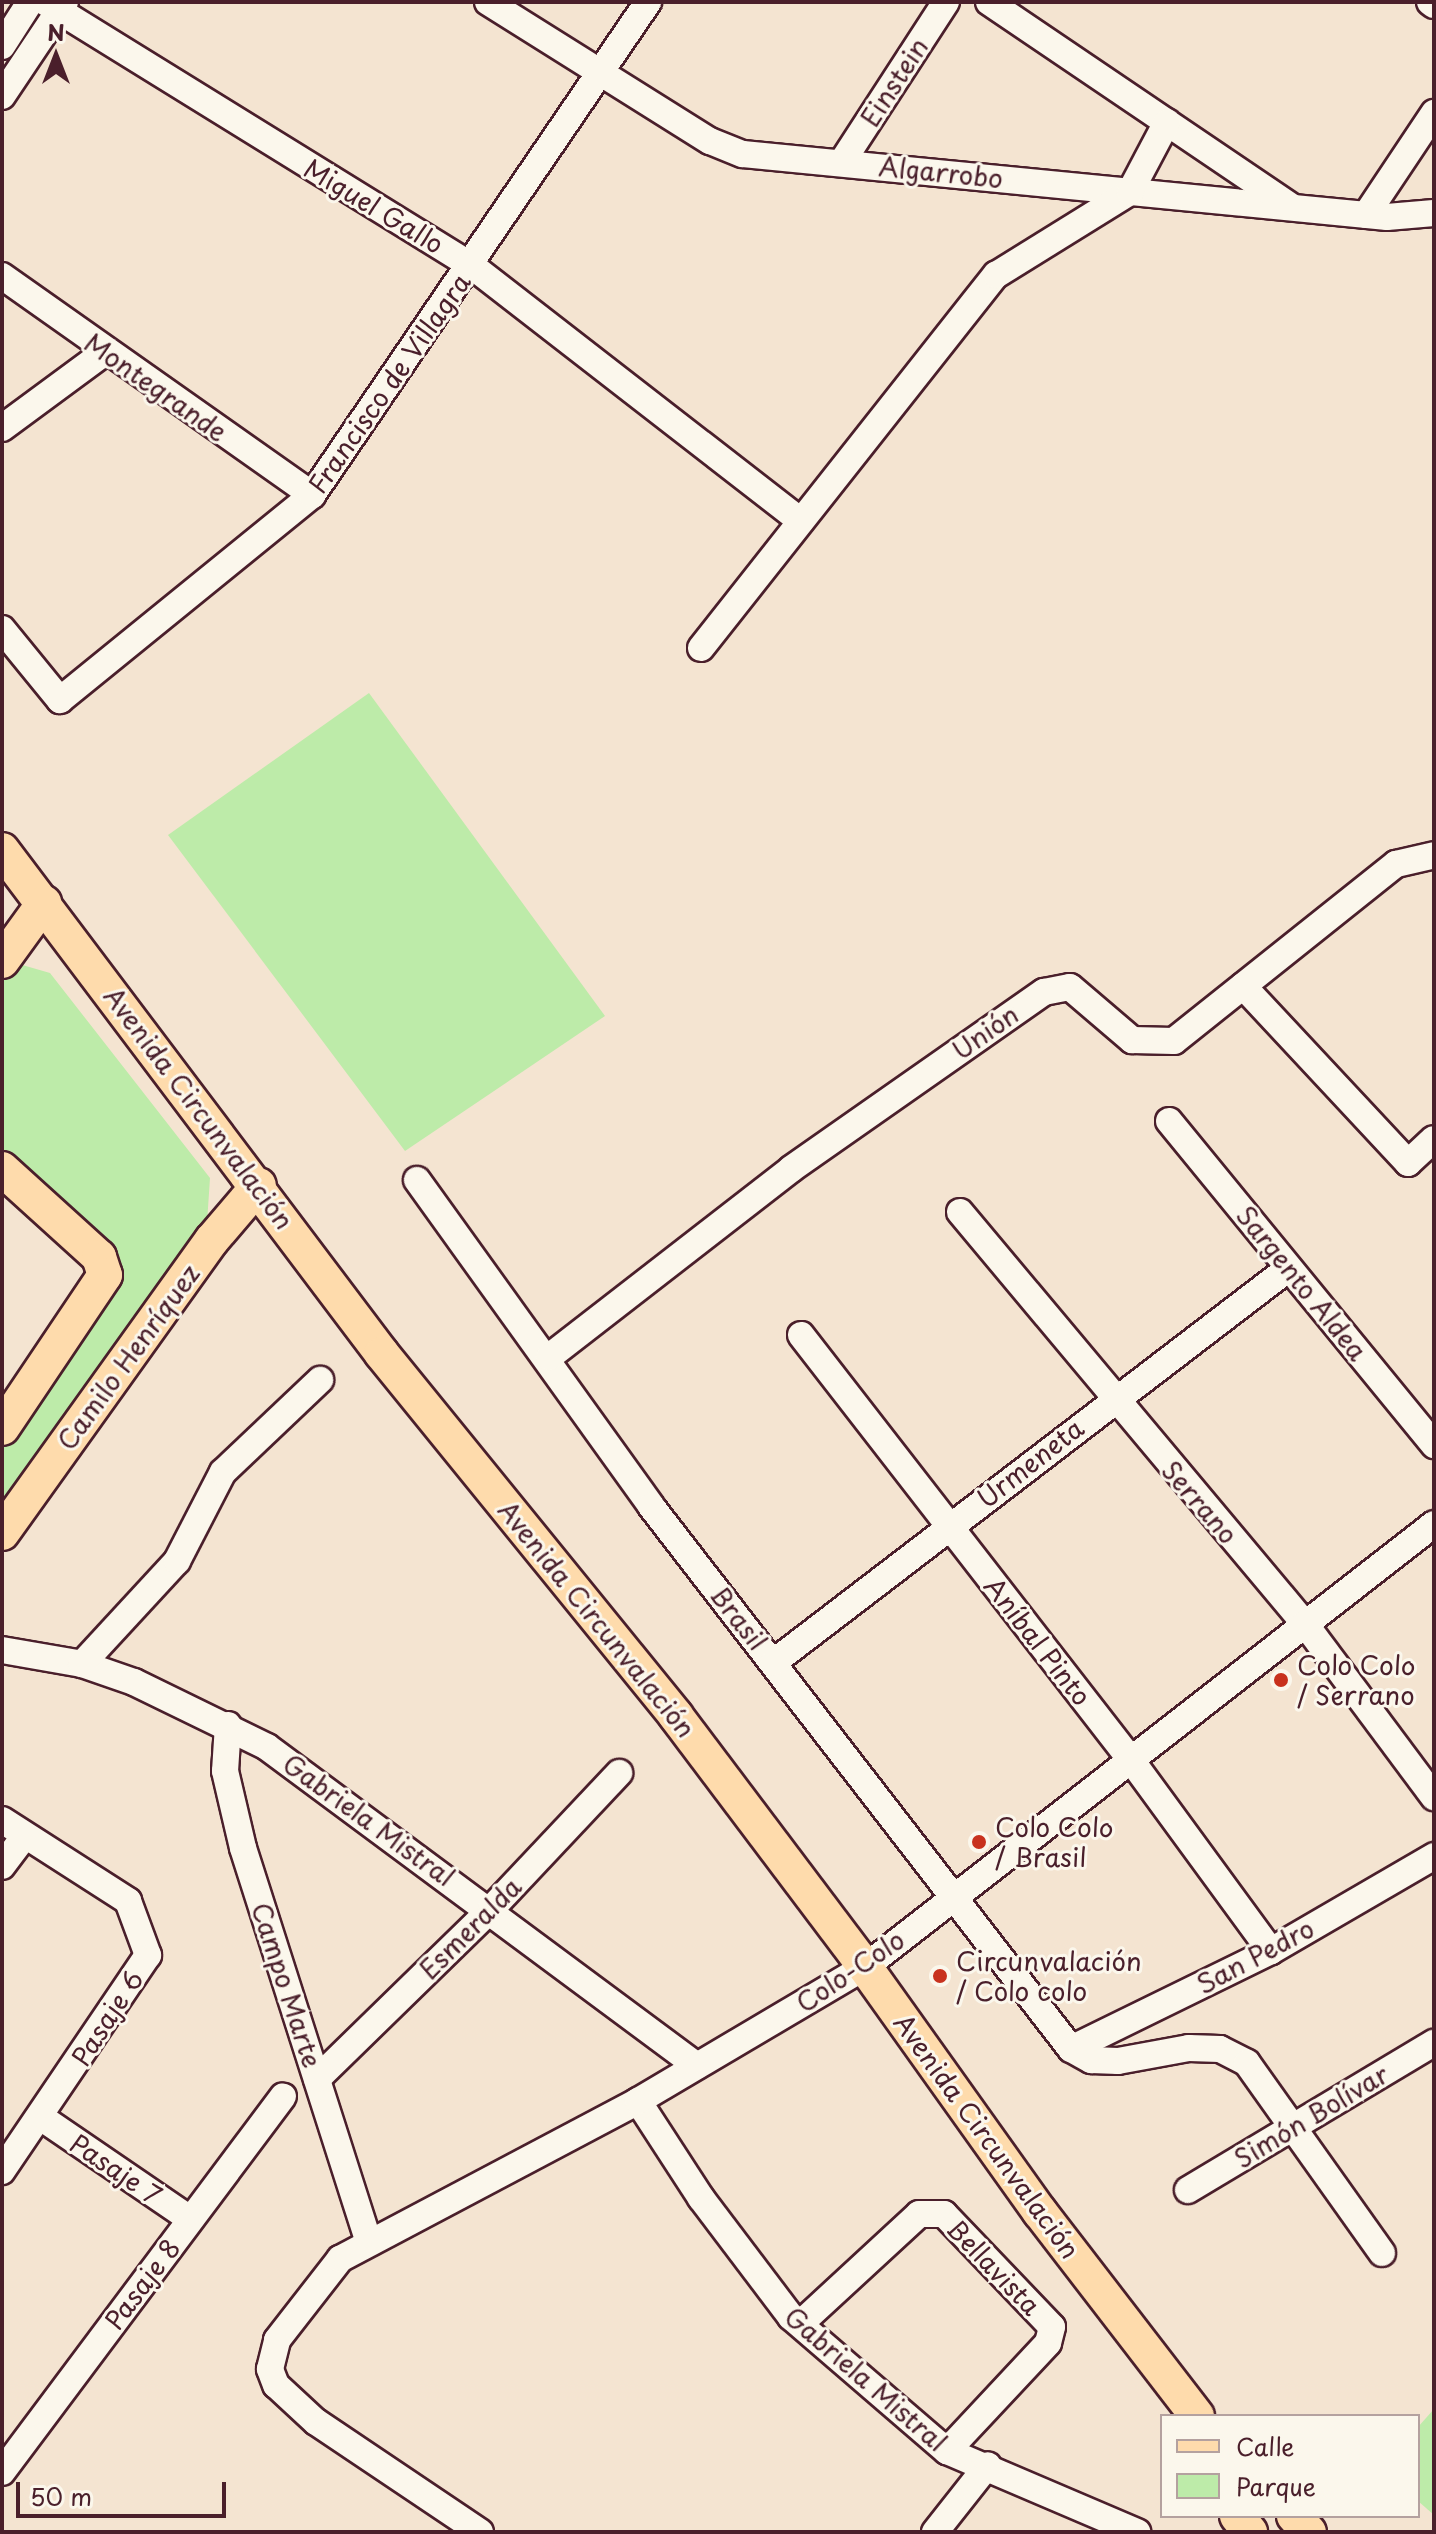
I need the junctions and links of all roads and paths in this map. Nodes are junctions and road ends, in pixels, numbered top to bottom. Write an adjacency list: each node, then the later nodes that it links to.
1 (30, 2): 7 (street)
2 (488, 2): 8 (street, Algarrobo)
3 (648, 2): 8 (street, Francisco de Villagra)
4 (946, 2): 12 (street, Einstein)
5 (989, 2): 11 (street)
6 (56, 5): 9 (street); 17 (street, Miguel Gallo)
7 (2, 46)
8 (601, 76): 12 (street, Algarrobo); 17 (street, Francisco de Villagra)
9 (2, 96)
10 (1434, 113): 16 (street)
11 (1167, 122): 13 (street); 14 (street)
12 (842, 162): 13 (street, Algarrobo)
13 (1130, 192): 14 (street, Algarrobo); 22 (street)
14 (1293, 208): 16 (street, Algarrobo)
15 (1434, 213): 16 (street, Algarrobo)
16 (1366, 215)
17 (472, 266): 21 (street, Francisco de Villagra); 22 (street, Miguel Gallo)
18 (2, 276): 19 (street, Montegrande)
19 (105, 352): 20 (street); 21 (street, Montegrande)
20 (2, 428)
21 (312, 495): 23 (street, Francisco de Villagra)
22 (801, 521): 24 (street)
23 (2, 629)
24 (701, 648)
25 (2, 850): 27 (main road, Avenida Circunvalación)
26 (1434, 855): 29 (street, Unión)
27 (44, 903): 28 (main road); 34 (main road, Avenida Circunvalación)
28 (2, 961)
29 (1243, 986): 31 (street); 38 (street, Unión)
30 (1169, 1121): 36 (street, Sargento Aldea)
31 (1434, 1139)
32 (2, 1169): 41 (main road)
33 (417, 1180): 38 (street, Brasil)
34 (259, 1185): 45 (main road, Camilo Henríquez); 61 (main road, Avenida Circunvalación)
35 (960, 1212): 40 (street, Serrano)
36 (1289, 1268): 40 (street, Urmeneta); 42 (street, Sargento Aldea)
37 (801, 1335): 44 (street, Aníbal Pinto)
38 (549, 1357): 48 (street, Brasil)
39 (320, 1380): 49 (street)
40 (1112, 1399): 44 (street, Urmeneta); 46 (street, Serrano)
41 (2, 1428)
42 (1434, 1445)
43 (1434, 1524): 46 (street, Colo-Colo)
44 (948, 1526): 48 (street, Urmeneta); 51 (street, Aníbal Pinto)
45 (2, 1533)
46 (1305, 1624): 51 (street, Colo-Colo); 53 (street, Serrano)
47 (2, 1650): 49 (street, Gabriela Mistral)
48 (774, 1662): 58 (street, Brasil)
49 (82, 1664): 50 (street, Gabriela Mistral)
50 (228, 1725): 59 (street, Gabriela Mistral); 65 (street, Campo Marte)
51 (1131, 1760): 58 (street, Colo-Colo); 60 (street, Aníbal Pinto)
52 (619, 1773): 59 (street, Esmeralda)
53 (1434, 1797)
54 (2, 1820): 55 (street, Pasaje 6)
55 (24, 1837): 57 (street); 68 (street, Pasaje 6)
56 (1434, 1856): 60 (street, San Pedro)
57 (2, 1866)
58 (956, 1896): 61 (street, Colo-Colo); 63 (street, Brasil)
59 (491, 1909): 64 (street, Gabriela Mistral); 65 (street, Esmeralda)
60 (1271, 1951): 63 (street, San Pedro)
61 (865, 1967): 64 (street, Colo-Colo); 76 (main road, Avenida Circunvalación)
62 (1434, 2043): 69 (street, Simón Bolívar)
63 (1071, 2049): 69 (street)
64 (697, 2066): 67 (street, Colo-Colo)
65 (317, 2079): 73 (street, Campo Marte)
66 (283, 2096): 72 (street, Pasaje 8)
67 (638, 2101): 73 (street, Colo-Colo); 75 (street, Gabriela Mistral)
68 (42, 2118): 70 (street, Pasaje 6); 72 (street, Pasaje 7)
69 (1291, 2128): 71 (street, Simón Bolívar); 74 (street)
70 (2, 2171)
71 (1188, 2190)
72 (190, 2219): 79 (street, Pasaje 8)
73 (369, 2242): 80 (street, Colo-Colo)
74 (1382, 2253)
75 (800, 2324): 77 (street, Gabriela Mistral); 77 (street, Bellavista)
76 (1187, 2410)
77 (947, 2451): 78 (street, Gabriela Mistral)
78 (988, 2465): 81 (street); 82 (street, Gabriela Mistral)
79 (2, 2472)
80 (480, 2532)
81 (935, 2532)
82 (1137, 2532)

